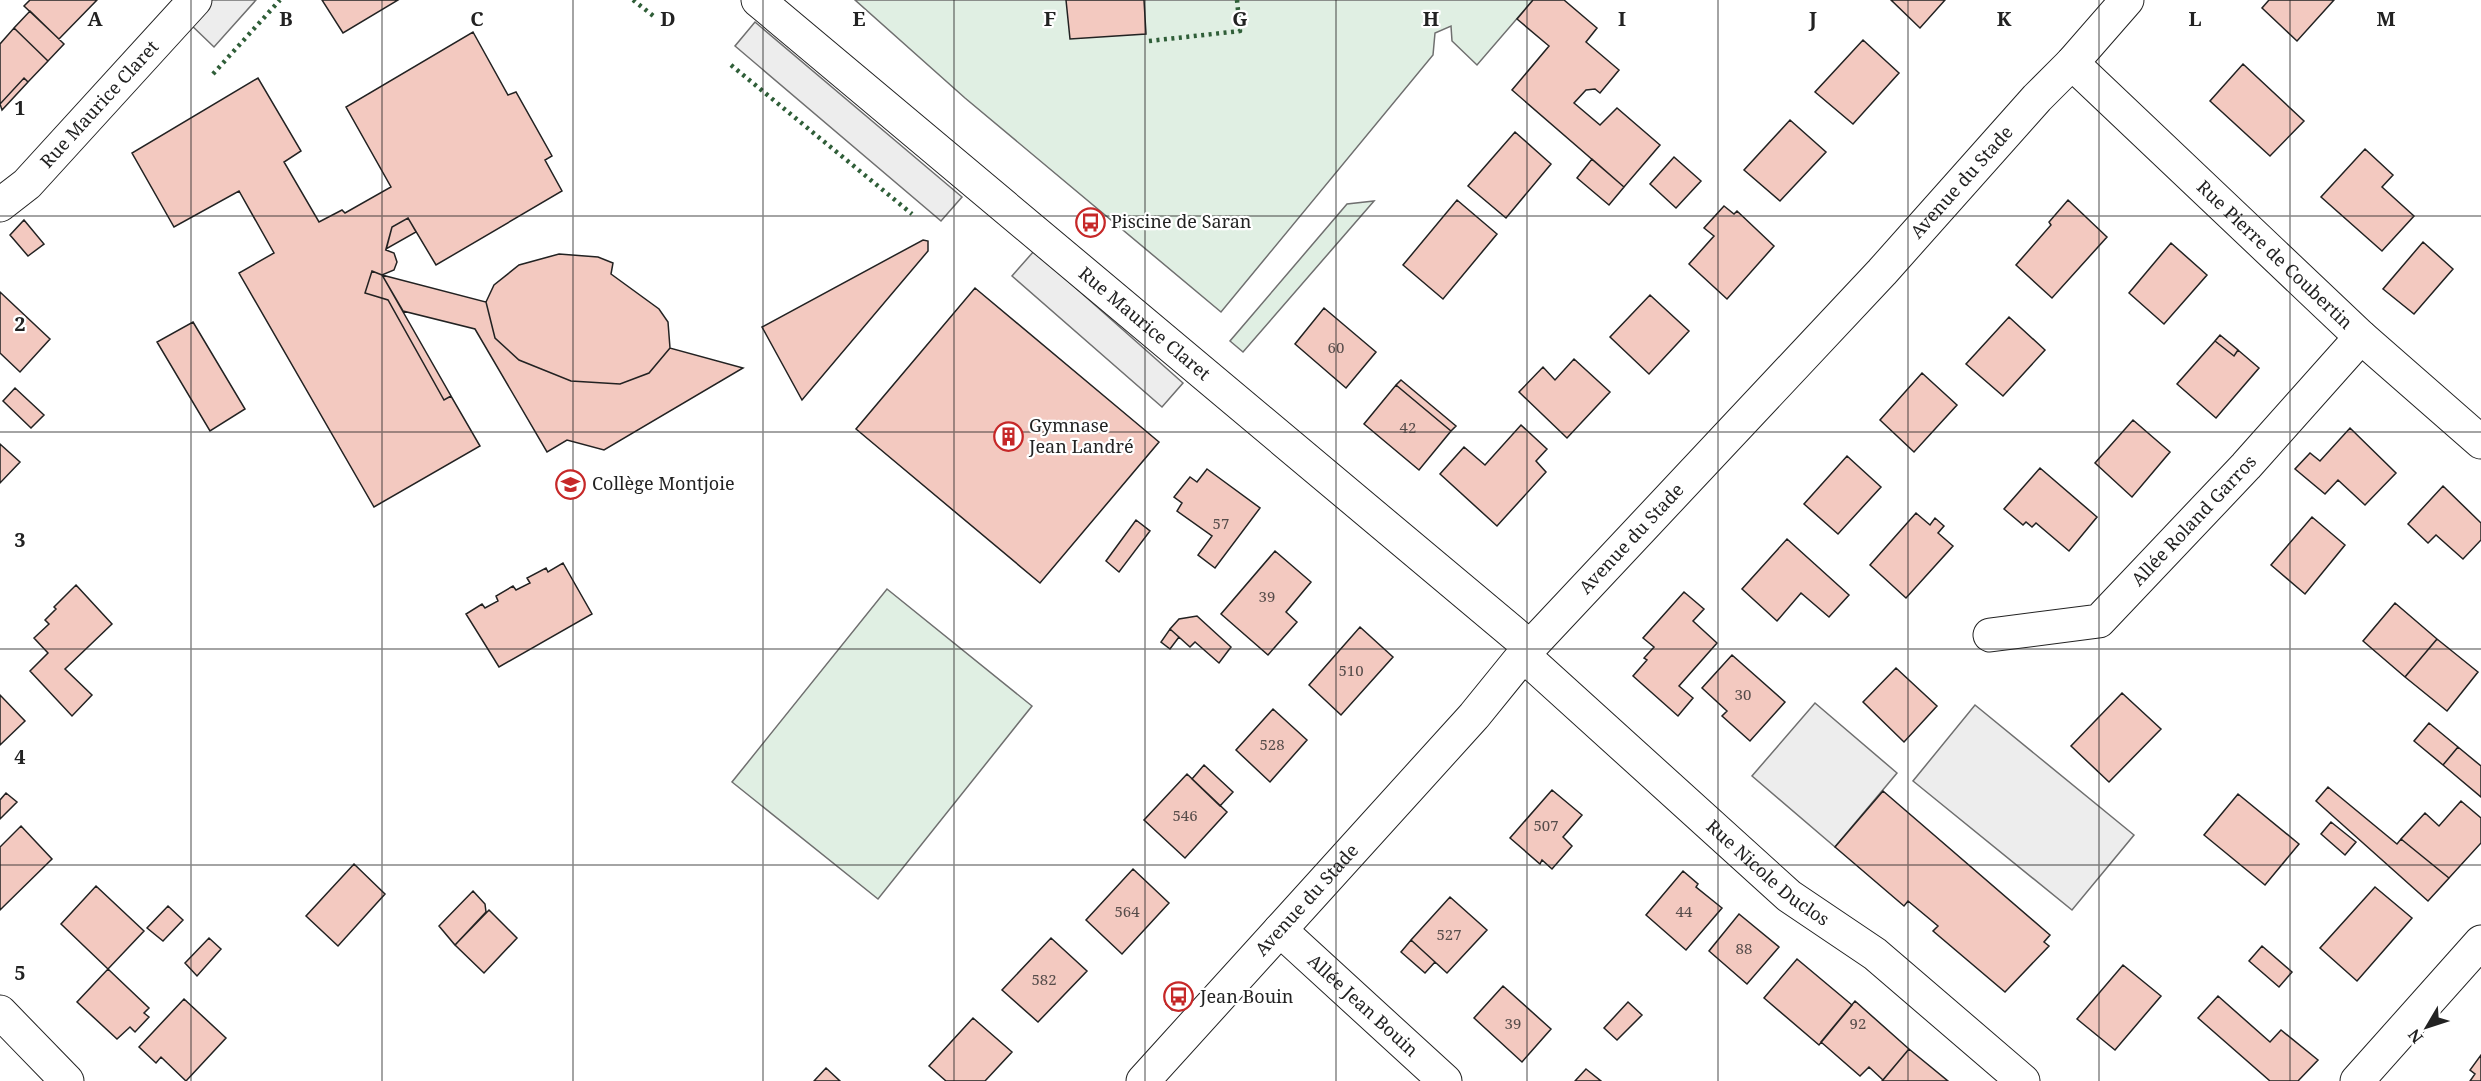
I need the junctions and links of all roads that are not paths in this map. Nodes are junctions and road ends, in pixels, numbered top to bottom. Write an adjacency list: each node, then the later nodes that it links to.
1 (195, 0): 5 (street, Rue Maurice Claret)
2 (758, 0): 9 (street, Rue Maurice Claret)
3 (2127, 0): 4 (street, Avenue du Stade)
4 (2072, 63): 6 (street, Rue Pierre de Coubertin); 9 (street, Avenue du Stade)
5 (0, 205)
6 (2361, 337): 7 (street, Rue Pierre de Coubertin); 8 (street, Allée Roland Garros)
7 (2481, 442)
8 (1990, 635)
9 (1526, 651): 10 (street, Avenue du Stade); 16 (street, Rue Nicole Duclos)
10 (1280, 930): 14 (street, Avenue du Stade); 15 (street, Allée Jean Bouin)
11 (2481, 942): 17 (street)
12 (0, 1012): 13 (street)
13 (67, 1081)
14 (1143, 1081)
15 (1445, 1081)
16 (2023, 1081)
17 (2357, 1081)

